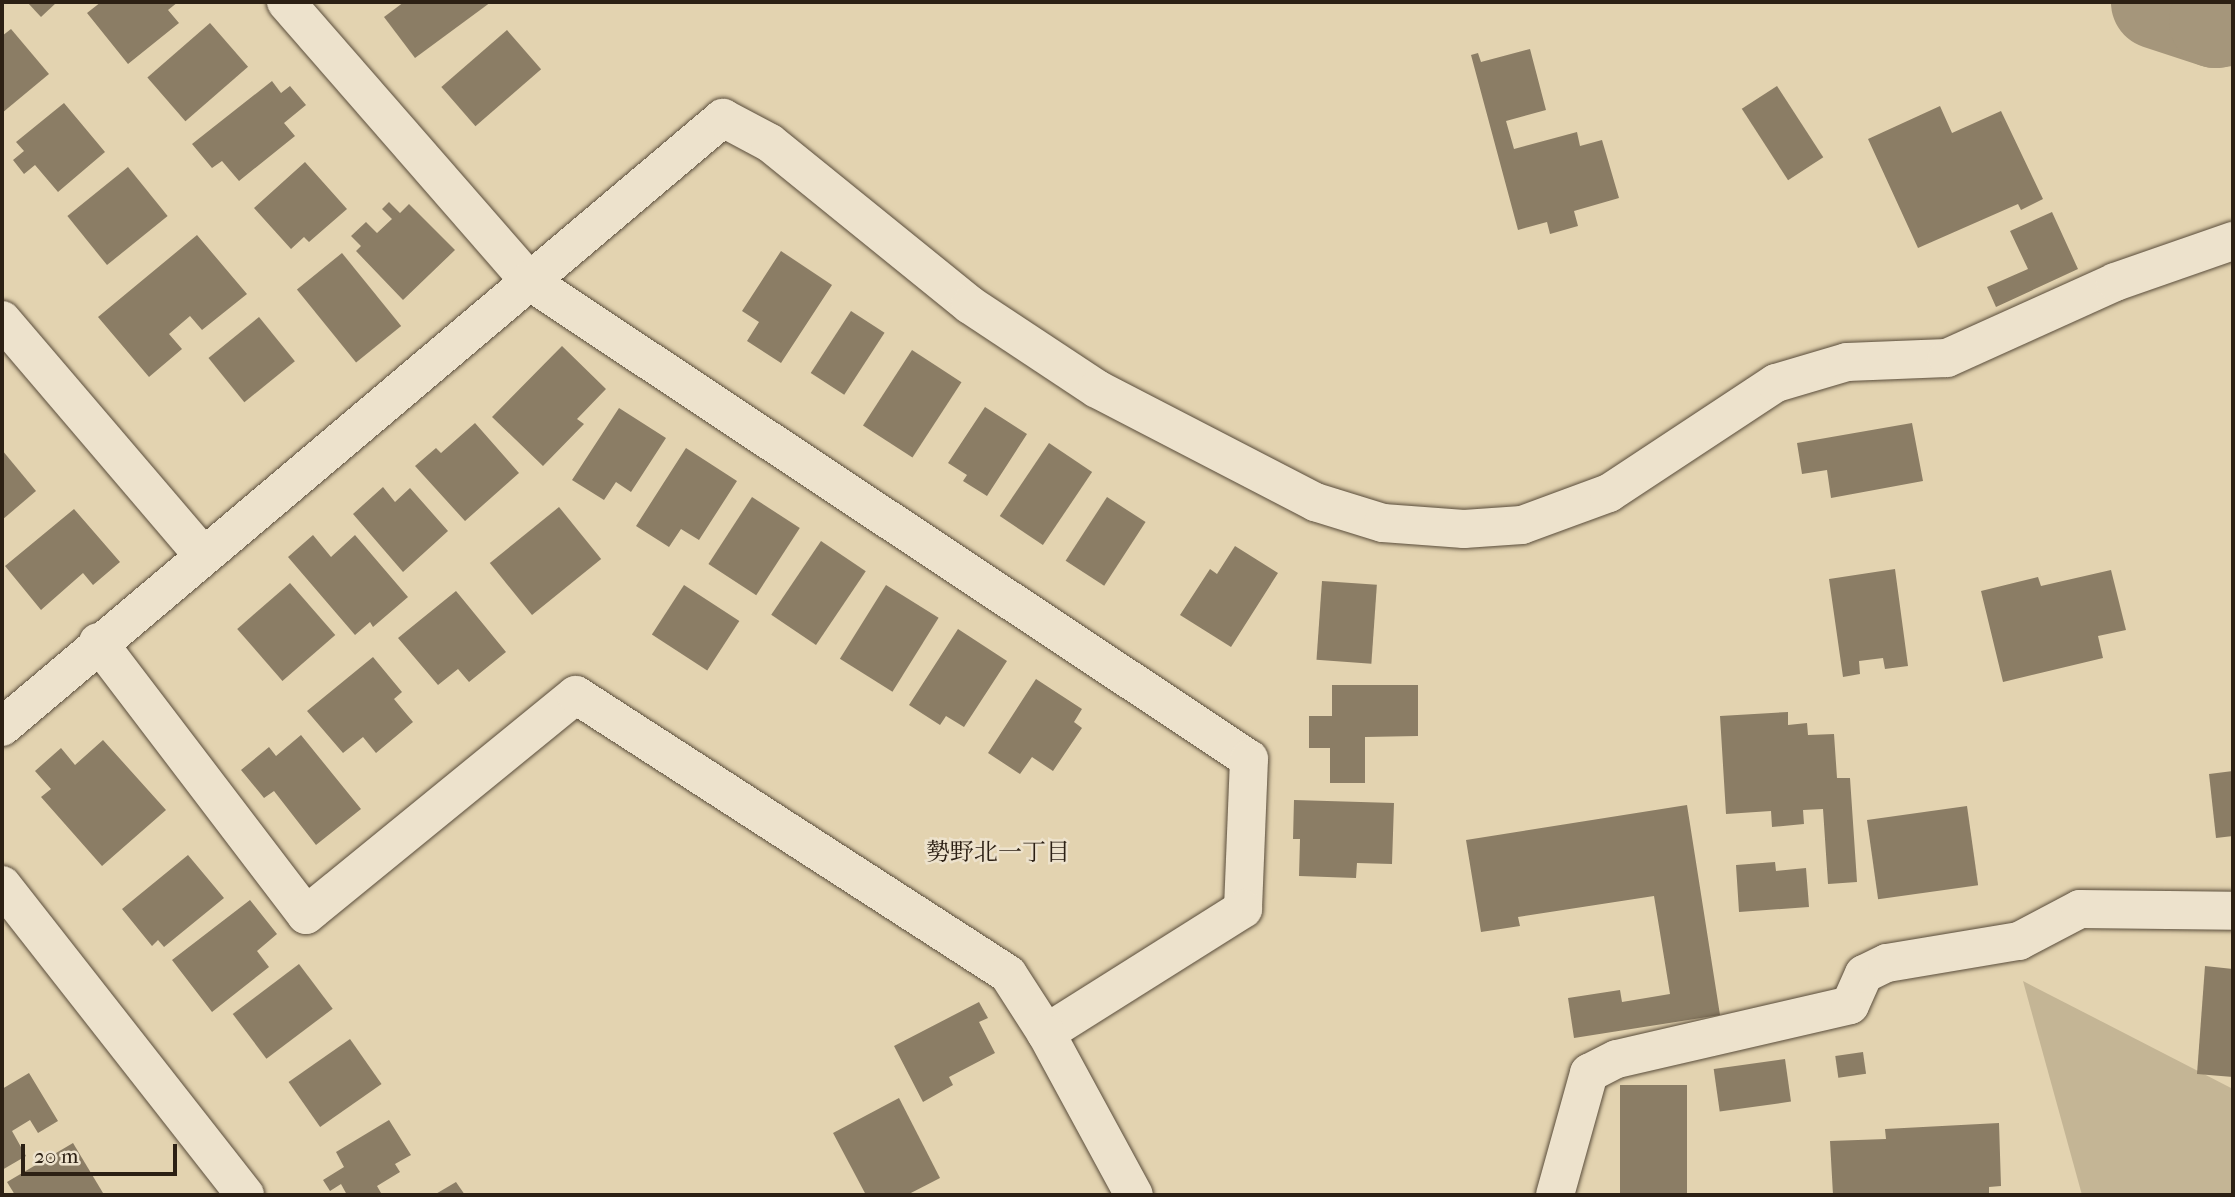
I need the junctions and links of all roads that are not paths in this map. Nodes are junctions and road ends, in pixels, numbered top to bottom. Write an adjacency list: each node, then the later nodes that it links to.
1 (286, 2): 3 (street)
2 (2233, 241): 3 (street)
3 (529, 281): 5 (street); 10 (street)
4 (2, 320): 5 (street)
5 (202, 554): 6 (street)
6 (98, 642): 7 (street); 10 (street)
7 (2, 727)
8 (2, 885): 11 (street)
9 (2233, 911): 13 (street)
10 (1046, 1033): 12 (street)
11 (245, 1195)
12 (1134, 1195)
13 (1555, 1195)

